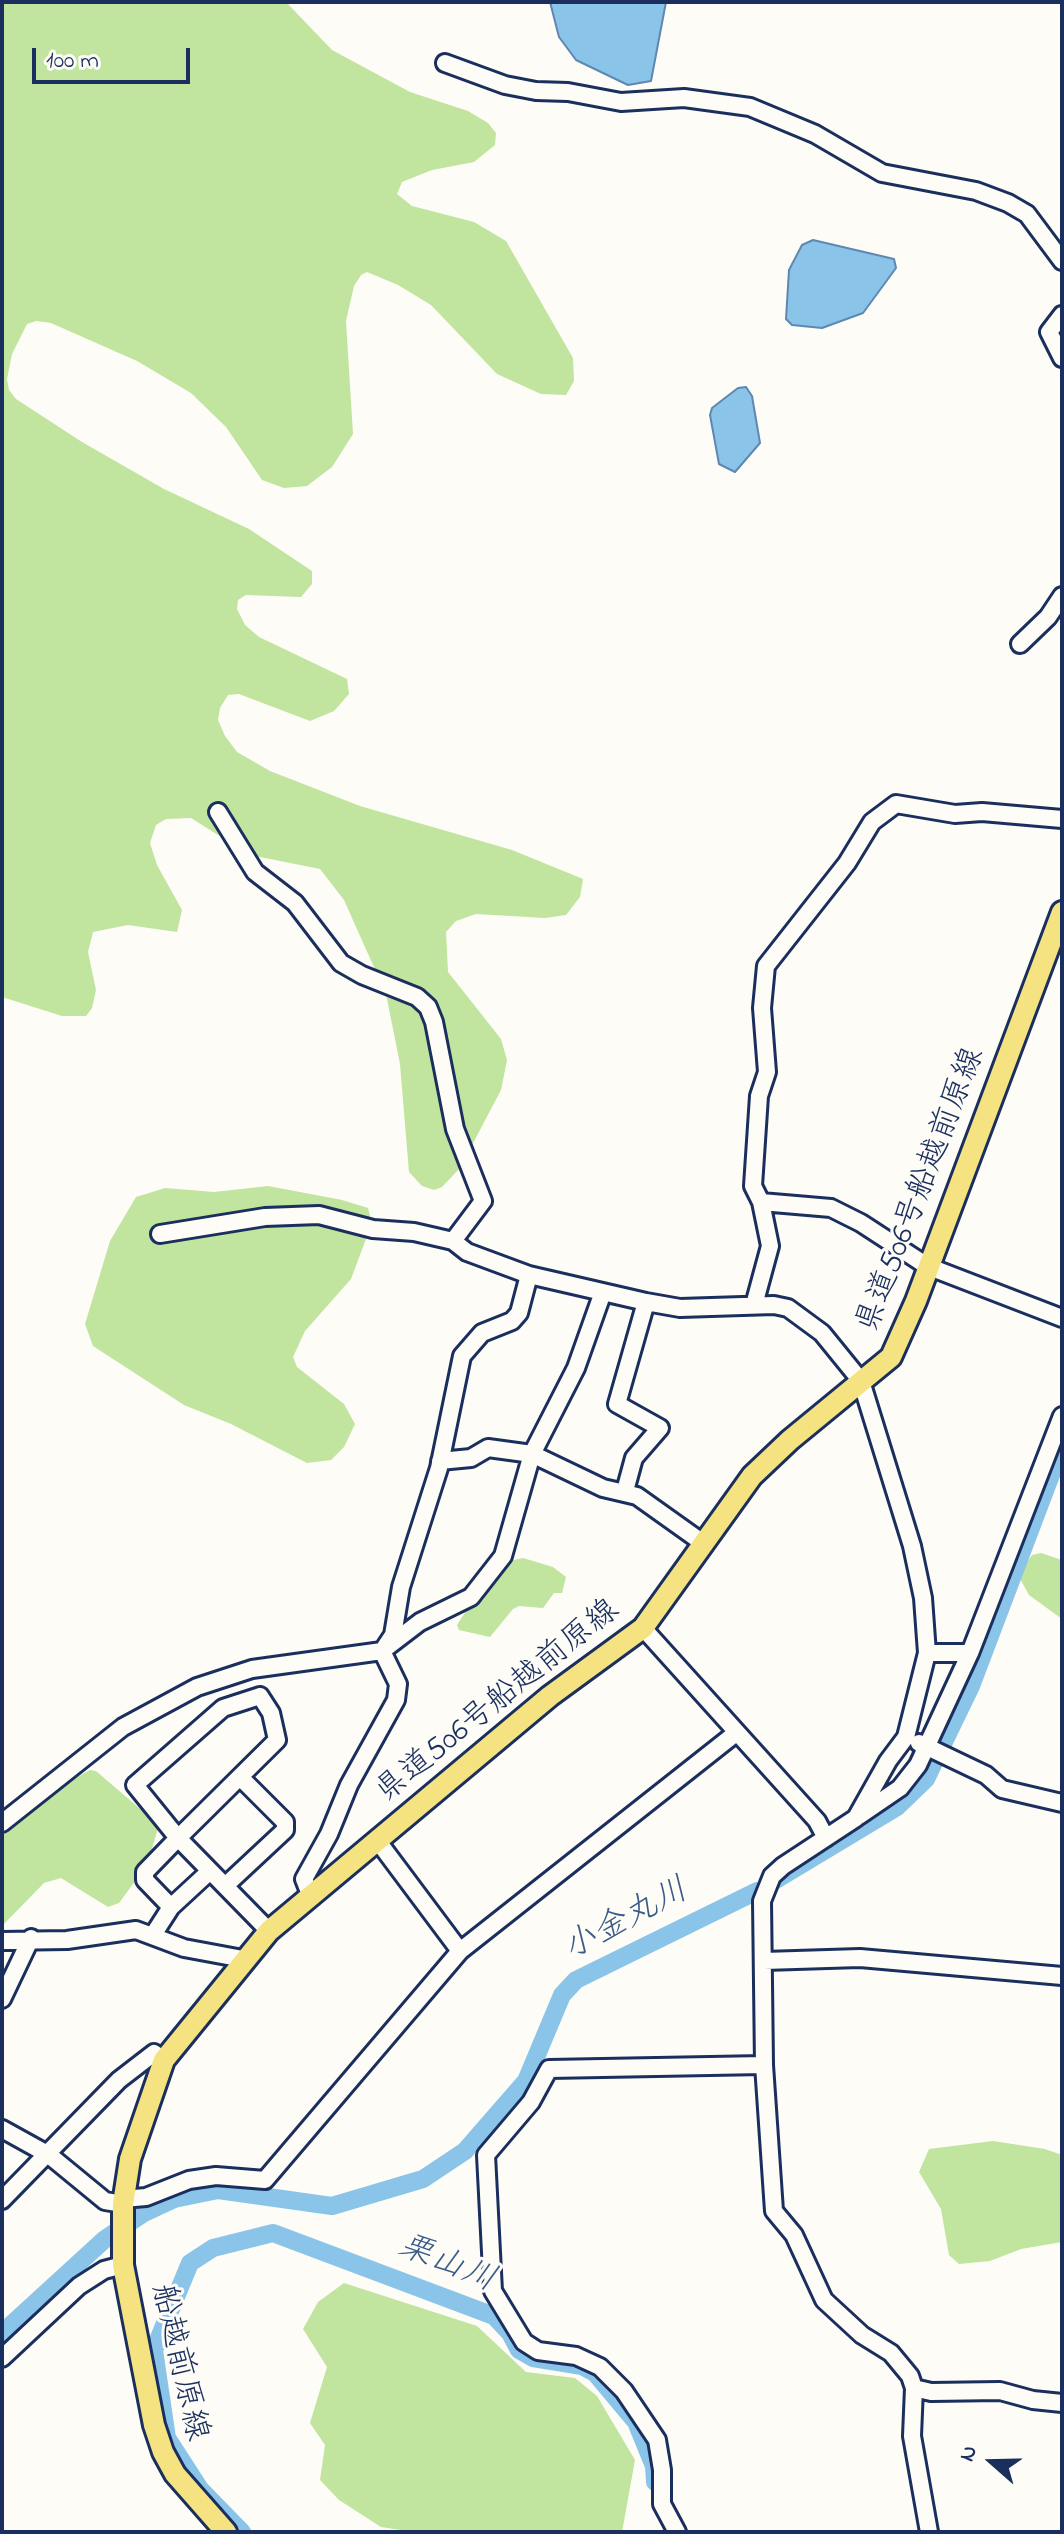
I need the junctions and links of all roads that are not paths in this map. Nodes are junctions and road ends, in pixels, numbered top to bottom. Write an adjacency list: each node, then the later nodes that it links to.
1 (445, 63): 2 (street)
2 (1062, 261)
3 (1062, 315): 4 (street)
4 (1062, 358)
5 (1062, 596): 6 (street)
6 (1020, 644)
7 (218, 812): 12 (street)
8 (1062, 819): 10 (street)
9 (1062, 912): 13 (main road, 県道506号船越前原線)
10 (761, 1202): 13 (street); 17 (street)
11 (160, 1234): 12 (street)
12 (453, 1241): 14 (street)
13 (927, 1266): 18 (street); 19 (main road, 県道506号船越前原線)
14 (529, 1275): 15 (street); 22 (street)
15 (603, 1292): 16 (street); 21 (street)
16 (646, 1302): 17 (street); 23 (street)
17 (754, 1305): 19 (street)
18 (1062, 1318)
19 (861, 1381): 24 (main road, 県道506号船越前原線); 27 (street)
20 (1062, 1416): 28 (street)
21 (532, 1454): 22 (street); 23 (street); 26 (street)
22 (440, 1461): 26 (street)
23 (625, 1491): 24 (street)
24 (703, 1543): 25 (main road, 県道506号船越前原線)
25 (643, 1628): 29 (street); 38 (main road, 県道506号船越前原線)
26 (382, 1651): 35 (street); 41 (street)
27 (927, 1653): 28 (street); 30 (street)
28 (970, 1653): 31 (street)
29 (736, 1733): 37 (street); 47 (street)
30 (906, 1737): 31 (street); 34 (street)
31 (926, 1747): 33 (street); 34 (street)
32 (240, 1777): 36 (street); 36 (street); 40 (street)
33 (1062, 1803)
34 (856, 1818): 37 (street)
35 (2, 1823)
36 (178, 1838): 39 (street); 42 (street)
37 (826, 1838): 49 (street)
38 (377, 1840): 41 (main road, 県道506号船越前原線); 47 (street)
39 (210, 1871): 40 (street); 42 (street)
40 (225, 1886): 43 (street)
41 (311, 1897): 43 (main road, 県道506号船越前原線)
42 (171, 1907): 44 (street)
43 (269, 1931): 48 (main road, 県道506号船越前原線)
44 (153, 1935): 45 (street); 48 (street)
45 (31, 1938): 46 (street); 51 (street)
46 (2, 1941)
47 (460, 1951): 57 (street)
48 (243, 1959): 52 (main road, 県道506号船越前原線)
49 (764, 1961): 50 (street); 53 (street)
50 (1062, 1976)
51 (2, 1999)
52 (164, 2060): 55 (street); 57 (main road, 県道506号船越前原線)
53 (764, 2065): 61 (street); 64 (street)
54 (2, 2129): 55 (street)
55 (49, 2155): 56 (street); 57 (street)
56 (2, 2200)
57 (123, 2202): 58 (main road, 県道506号船越前原線)
58 (123, 2236): 59 (main road, 船越前原線)
59 (123, 2265): 60 (street); 63 (main road, 船越前原線)
60 (2, 2358)
61 (914, 2388): 62 (street); 65 (street)
62 (1062, 2403)
63 (226, 2532)
64 (677, 2532)
65 (929, 2532)

